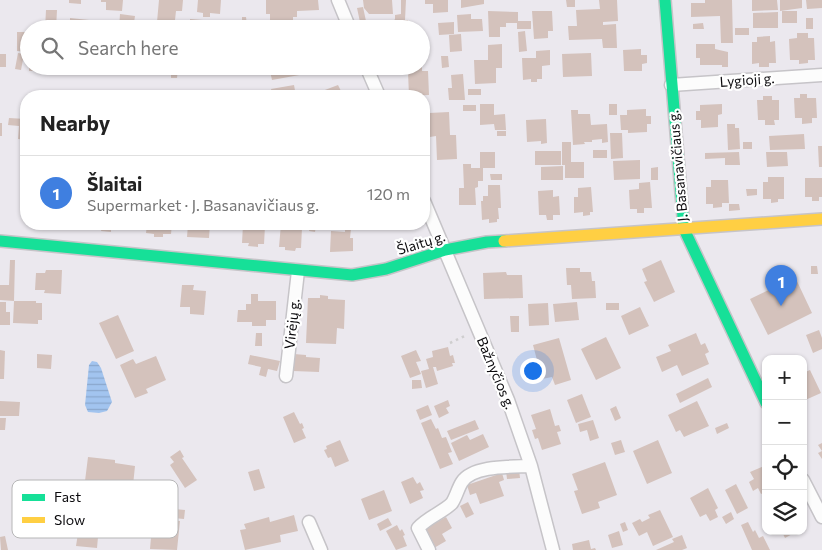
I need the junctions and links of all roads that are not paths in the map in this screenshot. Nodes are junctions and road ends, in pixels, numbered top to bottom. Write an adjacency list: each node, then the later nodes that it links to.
1 (338, 0): 3 (street)
2 (665, 0): 6 (street, J. Basanavičiaus g.)
3 (346, 20)
4 (370, 75): 7 (street)
5 (822, 75): 6 (street, Lygioji g.)
6 (671, 85): 10 (street, J. Basanavičiaus g.)
7 (376, 90)
8 (430, 215): 12 (street, Bažnyčios g.)
9 (822, 219): 10 (street, Šlaitų g.)
10 (684, 229): 12 (street, Šlaitų g.); 15 (street, J. Basanavičiaus g.)
11 (0, 241): 13 (street, Šlaitų g.)
12 (445, 250): 13 (street, Šlaitų g.); 16 (street, Bažnyčios g.)
13 (298, 271): 14 (street, Virėjų g.)
14 (286, 376)
15 (765, 400)
16 (531, 466): 21 (street); 22 (street, Bažnyčios g.)
17 (807, 488): 18 (street)
18 (822, 517)
19 (309, 522): 20 (street)
20 (321, 550)
21 (429, 550)
22 (553, 550)

